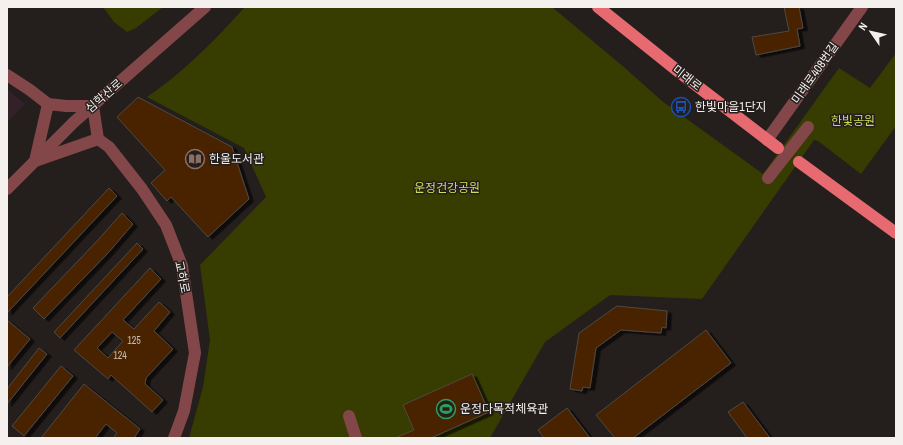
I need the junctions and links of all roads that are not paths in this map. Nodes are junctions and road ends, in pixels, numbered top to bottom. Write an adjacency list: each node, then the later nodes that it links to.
1 (205, 7): 6 (street, 심학산로)
2 (598, 7): 9 (main road, 미래로)
3 (862, 7): 9 (street, 미래로408번길)
4 (7, 75): 5 (street)
5 (48, 104): 6 (street); 11 (street)
6 (92, 106): 8 (street); 11 (street, 심학산로)
7 (808, 127): 13 (street)
8 (98, 139): 11 (street); 17 (street, 교하로)
9 (767, 140): 10 (main road, 미래로)
10 (778, 148)
11 (36, 161): 14 (street, 심학산로)
12 (799, 162): 15 (main road)
13 (768, 178)
14 (7, 189)
15 (896, 233)
16 (349, 416): 18 (street)
17 (174, 438)
18 (356, 438)

